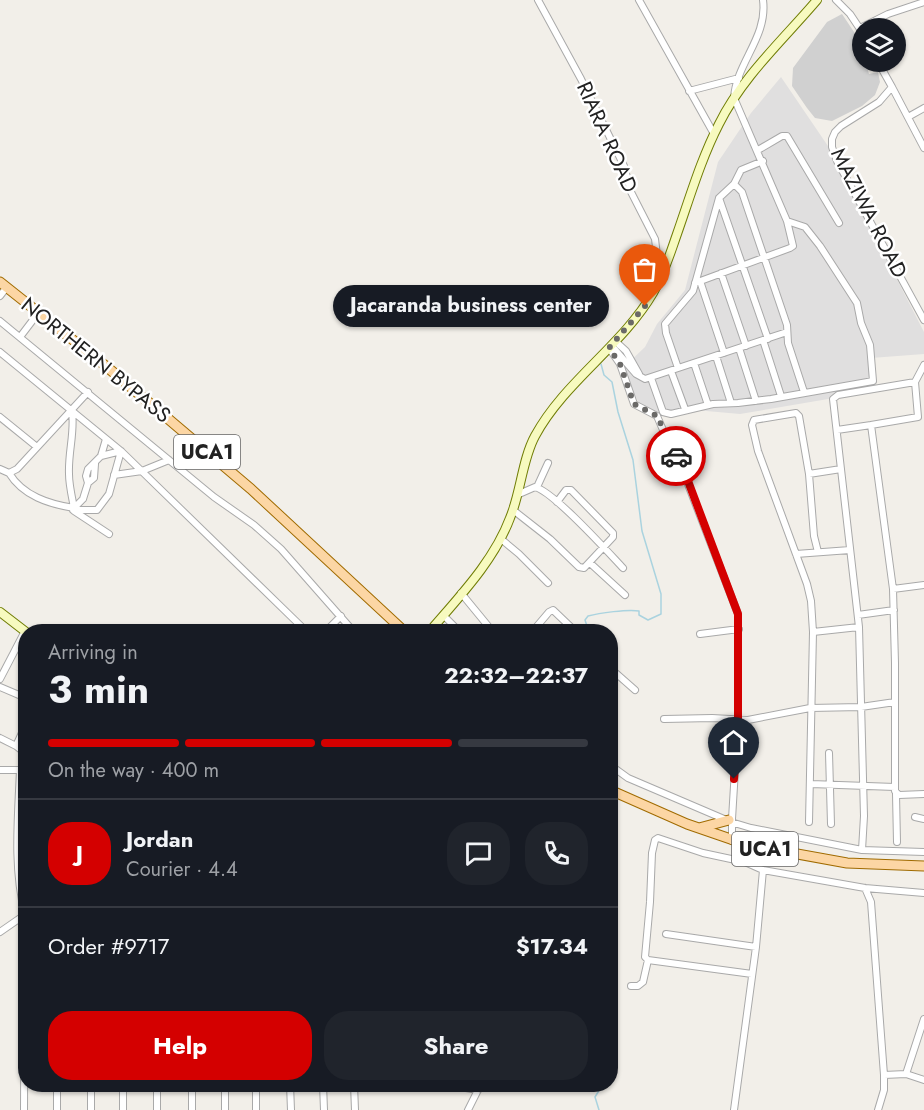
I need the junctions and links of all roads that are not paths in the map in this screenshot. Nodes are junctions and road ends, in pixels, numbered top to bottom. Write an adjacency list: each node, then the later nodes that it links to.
1 (538, 0): 27 (street, RIARA ROAD)
2 (639, 0): 12 (street)
3 (763, 0): 10 (street)
4 (817, 0): 13 (main road)
5 (836, 0): 8 (street)
6 (924, 2): 7 (street)
7 (881, 18)
8 (852, 19)
9 (884, 72): 11 (street)
10 (739, 78): 12 (street); 13 (street)
11 (892, 87): 15 (street); 32 (street, MAZIWA ROAD)
12 (689, 91): 16 (street)
13 (734, 98): 16 (main road); 18 (street)
14 (924, 108): 15 (street)
15 (908, 117): 17 (street)
16 (714, 134): 27 (main road)
17 (924, 148)
18 (758, 150): 19 (street); 23 (street)
19 (763, 161): 20 (street); 22 (street)
20 (734, 184): 21 (street); 24 (street)
21 (719, 198): 25 (street); 28 (street)
22 (788, 221): 24 (street); 48 (street)
23 (839, 223)
24 (765, 257): 25 (street); 34 (street)
25 (743, 265): 26 (street); 36 (street)
26 (721, 273): 28 (street); 38 (street)
27 (660, 280): 37 (main road)
28 (698, 282): 40 (street); 44 (street)
29 (3, 284): 30 (street); 31 (main road, NORTHERN BYPASS / UCA1)
30 (0, 296)
31 (39, 312): 35 (street); 96 (main road, NORTHERN BYPASS / UCA1)
32 (924, 320)
33 (0, 321): 35 (street)
34 (787, 332): 36 (street); 48 (street)
35 (20, 337): 47 (street)
36 (765, 340): 38 (street); 49 (street)
37 (612, 345): 45 (street); 71 (main road); 104 (street)
38 (742, 347): 40 (street); 50 (street)
39 (0, 352): 53 (street)
40 (724, 353): 41 (street)
41 (716, 356): 42 (street); 51 (street)
42 (694, 363): 44 (street); 52 (street)
43 (924, 365): 46 (street)
44 (675, 370): 45 (street); 54 (street)
45 (651, 378): 54 (street)
46 (915, 382): 56 (street); 57 (street)
47 (88, 392): 53 (street); 62 (street)
48 (804, 392): 49 (street)
49 (781, 396): 50 (street)
50 (756, 401): 51 (street)
51 (731, 403): 52 (street)
52 (708, 405): 54 (street)
53 (72, 410): 58 (street); 59 (street); 73 (street)
54 (685, 410)
55 (0, 417): 59 (street)
56 (871, 426): 57 (street); 85 (street)
57 (837, 430): 64 (street)
58 (106, 439): 60 (street); 61 (street)
59 (37, 447): 67 (street)
60 (121, 451): 61 (street); 66 (street); 69 (street)
61 (101, 456): 73 (street)
62 (169, 460): 66 (street); 91 (street)
63 (548, 463): 70 (street)
64 (842, 469): 68 (street); 78 (street)
65 (0, 470): 67 (street)
66 (142, 471): 69 (street); 93 (street)
67 (9, 473): 73 (street)
68 (809, 474): 79 (street); 80 (street)
69 (114, 476): 73 (street)
70 (537, 487): 71 (street); 72 (street)
71 (519, 494): 74 (main road)
72 (557, 502): 77 (street); 77 (street)
73 (74, 509): 75 (street)
74 (513, 510): 76 (main road); 81 (street)
75 (109, 534)
76 (501, 539): 83 (street); 86 (main road)
77 (603, 547): 81 (street); 82 (street)
78 (850, 550): 79 (street); 90 (street)
79 (818, 552): 80 (street)
80 (796, 554): 105 (street)
81 (590, 563): 87 (street)
82 (623, 568)
83 (548, 583)
84 (924, 585): 85 (street)
85 (893, 589): 88 (street)
86 (461, 593): 92 (main road); 99 (street)
87 (625, 595)
88 (894, 610): 90 (street); 113 (street)
89 (0, 612): 102 (main road)
90 (858, 615): 103 (street)
91 (341, 616): 94 (street); 95 (street)
92 (440, 619): 97 (main road); 98 (street)
93 (299, 624)
94 (333, 624)
95 (348, 624)
96 (396, 624)
97 (436, 624)
98 (448, 624)
99 (486, 624)
100 (539, 624): 101 (street)
101 (568, 624)
102 (18, 625)
103 (859, 627): 105 (street); 114 (street)
104 (739, 629): 106 (street); 117 (street)
105 (813, 632): 115 (street)
106 (700, 634)
107 (18, 646): 109 (street)
108 (618, 675): 111 (street)
109 (0, 679)
110 (0, 687): 112 (street)
111 (635, 690)
112 (18, 695)
113 (895, 702): 114 (street); 128 (street)
114 (861, 707): 115 (street); 127 (street)
115 (810, 708): 117 (street); 125 (street)
116 (664, 719): 117 (street)
117 (738, 720): 134 (street)
118 (0, 738): 120 (street)
119 (18, 742): 120 (street)
120 (16, 746)
121 (829, 753): 126 (street)
122 (0, 770): 123 (street)
123 (18, 770)
124 (618, 771): 134 (street)
125 (811, 784): 126 (street); 135 (street)
126 (830, 785): 127 (street); 136 (street)
127 (864, 786): 128 (street); 141 (street)
128 (896, 791): 130 (street); 139 (street)
129 (618, 794): 137 (main road, UCA1)
130 (924, 794)
131 (18, 813): 143 (street)
132 (915, 817): 133 (street)
133 (924, 819)
134 (730, 821): 137 (main road); 138 (street); 141 (street)
135 (809, 822)
136 (831, 824)
137 (699, 828): 138 (main road, UCA1)
138 (735, 841): 140 (main road, UCA1); 144 (street)
139 (897, 842)
140 (748, 845): 144 (street); 145 (main road, UCA1)
141 (862, 850): 142 (street)
142 (924, 852)
143 (18, 854)
144 (743, 859): 146 (street); 153 (street)
145 (924, 866)
146 (763, 870): 147 (street); 152 (street)
147 (865, 888): 148 (street); 158 (street)
148 (924, 893)
149 (18, 919): 150 (street)
150 (0, 932)
151 (666, 934): 152 (street)
152 (756, 947): 154 (street)
153 (648, 960): 154 (street); 155 (street)
154 (752, 975): 184 (street)
155 (631, 986)
156 (924, 1019): 157 (street)
157 (906, 1074): 158 (street); 159 (street)
158 (884, 1075): 185 (street)
159 (924, 1080)
160 (24, 1092): 172 (street)
161 (57, 1092): 173 (street)
162 (91, 1092): 174 (street)
163 (123, 1092): 175 (street)
164 (157, 1092): 176 (street)
165 (192, 1092): 177 (street)
166 (225, 1092): 178 (street)
167 (256, 1092): 179 (street)
168 (290, 1092): 180 (street)
169 (323, 1092): 181 (street)
170 (355, 1092): 182 (street)
171 (477, 1092): 183 (street)
172 (24, 1110)
173 (57, 1110)
174 (91, 1110)
175 (123, 1110)
176 (157, 1110)
177 (192, 1110)
178 (225, 1110)
179 (256, 1110)
180 (291, 1110)
181 (324, 1110)
182 (356, 1110)
183 (468, 1110)
184 (734, 1110)
185 (878, 1110)

